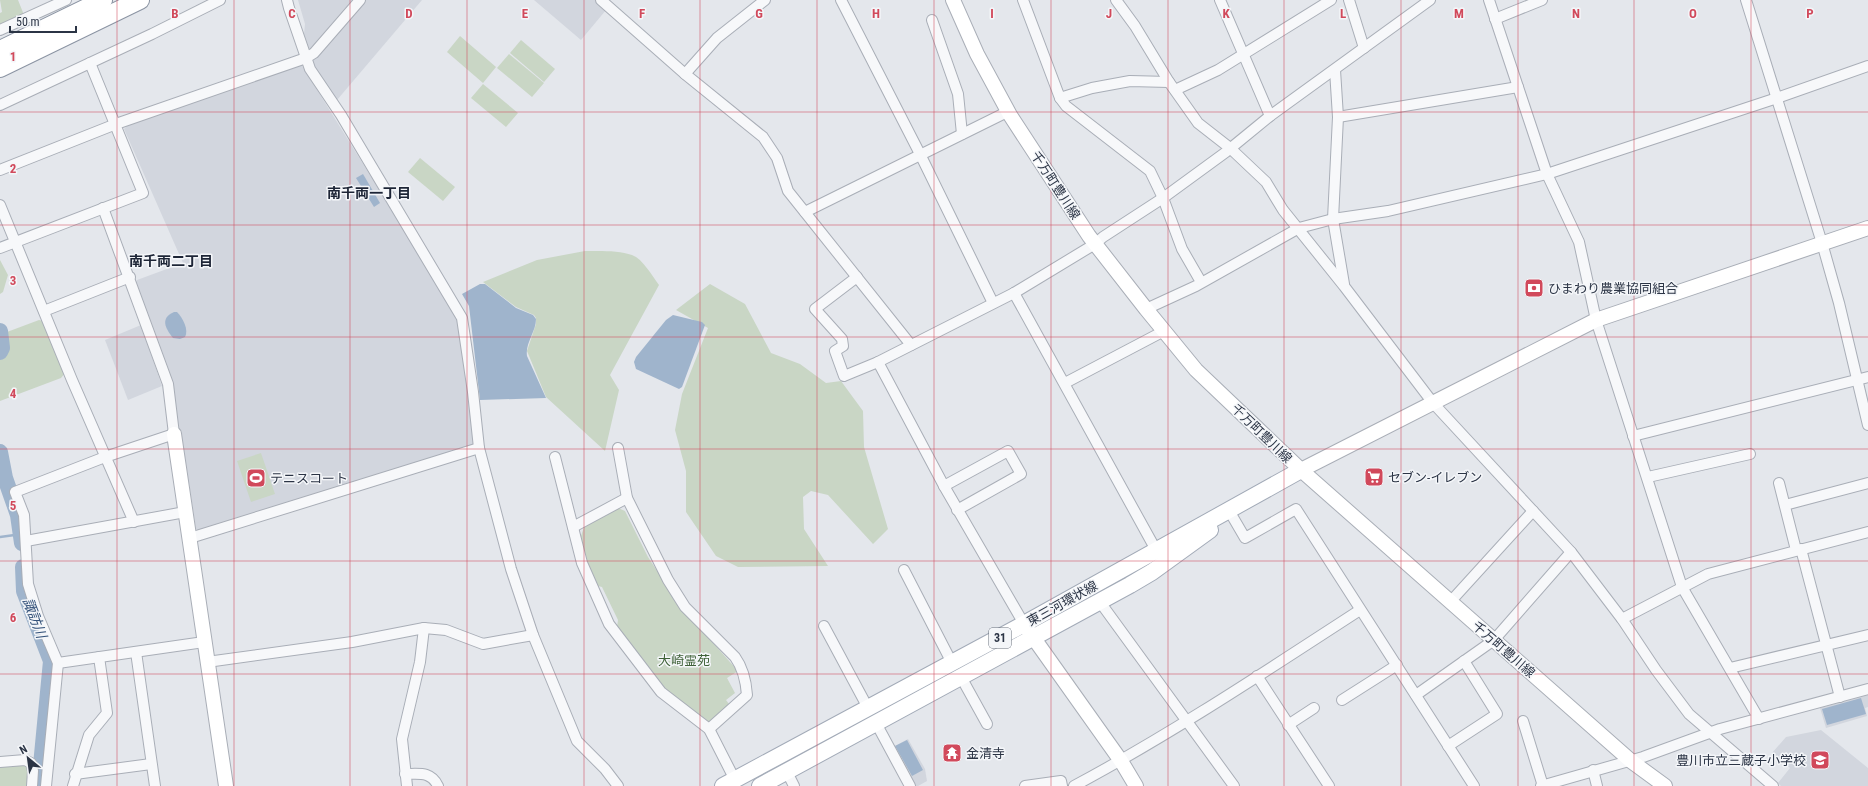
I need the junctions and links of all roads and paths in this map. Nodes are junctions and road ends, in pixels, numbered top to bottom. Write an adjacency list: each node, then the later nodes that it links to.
1 (66, 0): 22 (street)
2 (103, 0): 24 (highway)
3 (140, 0): 29 (highway)
4 (220, 0): 27 (street)
5 (288, 0): 26 (street)
6 (360, 0): 26 (street)
7 (601, 0): 31 (street)
8 (765, 0): 31 (street)
9 (841, 0): 44 (street)
10 (953, 0): 38 (street, 千万町豊川線)
11 (1023, 0): 35 (street)
12 (1116, 0): 32 (street)
13 (1220, 0): 25 (street)
14 (1331, 0): 25 (street)
15 (1349, 0): 23 (street)
16 (1430, 0): 23 (street)
17 (1489, 0): 20 (street)
18 (1542, 0): 20 (street)
19 (1746, 0): 36 (street)
20 (1495, 18): 33 (street)
21 (932, 20): 42 (street)
22 (0, 30)
23 (1364, 48): 30 (street)
24 (0, 50)
25 (1244, 55): 34 (street); 39 (street)
26 (306, 58): 41 (street); 77 (street)
27 (90, 63): 37 (street); 41 (street)
28 (1868, 66): 36 (street)
29 (0, 68)
30 (1335, 70): 39 (street); 40 (street)
31 (685, 74): 50 (street)
32 (1169, 82): 34 (street); 35 (street)
33 (1518, 87): 40 (street); 46 (street)
34 (1175, 90): 43 (street)
35 (1060, 98): 47 (street)
36 (1777, 98): 46 (street); 55 (street)
37 (0, 105)
38 (1009, 111): 42 (street); 56 (street, 千万町豊川線)
39 (1270, 116): 43 (street)
40 (1338, 117): 51 (street)
41 (116, 124): 45 (street); 49 (street)
42 (962, 134): 44 (street)
43 (1230, 148): 47 (street); 52 (street)
44 (920, 154): 50 (street); 63 (street)
45 (0, 170)
46 (1547, 174): 51 (street); 66 (street)
47 (1163, 198): 56 (street); 60 (street)
48 (0, 206): 54 (street)
49 (103, 208): 54 (street); 58 (street)
50 (805, 212): 59 (street)
51 (1333, 219): 52 (street); 61 (street)
52 (1299, 228): 60 (street); 61 (street)
53 (1868, 228): 55 (street)
54 (16, 242): 57 (street); 65 (street)
55 (1822, 243): 66 (street); 71 (street)
56 (1095, 244): 62 (street); 64 (street, 千万町豊川線)
57 (0, 248)
58 (130, 277): 65 (street); 75 (street)
59 (857, 277): 68 (street); 69 (street)
60 (1201, 282): 64 (street)
61 (1344, 286): 73 (street)
62 (1014, 293): 63 (street); 72 (street)
63 (993, 303): 68 (street)
64 (1146, 309): 67 (street, 千万町豊川線)
65 (44, 311): 80 (street)
66 (1596, 320): 73 (street); 76 (street)
67 (1164, 331): 72 (street); 82 (street, 千万町豊川線)
68 (911, 345): 69 (street)
69 (878, 362): 87 (street)
70 (1868, 377): 71 (street)
71 (1857, 379): 74 (street); 76 (street)
72 (1065, 383): 99 (street)
73 (1433, 403): 82 (street); 91 (street)
74 (1868, 425)
75 (174, 434): 80 (street); 92 (street)
76 (1633, 436): 83 (street)
77 (479, 448): 97 (street); 112 (street)
78 (618, 448): 88 (street)
79 (1750, 454): 83 (street)
80 (105, 457): 94 (street); 98 (street)
81 (555, 457): 95 (street)
82 (1300, 470): 86 (main road, 東三河環状線 / 31); 104 (street, 千万町豊川線)
83 (1648, 477): 103 (street)
84 (1778, 483): 89 (street)
85 (1868, 483): 89 (street)
86 (1274, 485): 93 (main road, 東三河環状線 / 31); 99 (main road, 東三河環状線 / 31)
87 (944, 486): 90 (street); 90 (street)
88 (627, 498): 95 (street); 139 (street)
89 (1785, 505): 100 (street)
90 (957, 510): 108 (street)
91 (1533, 511): 101 (street); 104 (street)
92 (185, 512): 94 (street); 97 (street)
93 (1231, 514): 105 (main road, 東三河環状線 / 31); 106 (street)
94 (134, 522): 98 (street)
95 (572, 527): 139 (street)
96 (1868, 532): 100 (street)
97 (190, 538): 115 (street)
98 (26, 541): 121 (street)
99 (1156, 550): 108 (main road, 東三河環状線 / 31)
100 (1799, 550): 103 (street); 116 (street)
101 (1571, 552): 107 (street); 114 (street)
102 (904, 570): 122 (street)
103 (1682, 587): 107 (street); 124 (street)
104 (1450, 601): 114 (street, 千万町豊川線)
105 (1100, 602): 113 (main road, 東三河環状線 / 31); 135 (street)
106 (1360, 610): 123 (street); 125 (street)
107 (1622, 619): 140 (street)
108 (1024, 624): 113 (street); 122 (main road, 東三河環状線 / 31)
109 (824, 626): 131 (street)
110 (424, 628): 112 (street); 120 (street); 149 (street)
111 (1868, 635): 116 (street)
112 (533, 636): 158 (street)
113 (1033, 638): 126 (main road, 東三河環状線 / 31); 142 (street)
114 (1494, 640): 119 (street); 143 (street, 千万町豊川線)
115 (204, 642): 117 (street); 120 (street)
116 (1826, 645): 124 (street); 129 (street)
117 (136, 652): 118 (street); 145 (street)
118 (99, 657): 121 (street); 148 (street)
119 (1464, 661): 128 (street); 141 (street)
120 (208, 662): 155 (street)
121 (58, 663): 152 (street)
122 (952, 663): 131 (main road, 東三河環状線 / 31)
123 (1397, 665): 128 (street); 130 (street)
124 (1730, 668): 133 (street)
125 (1257, 676): 135 (street); 138 (street)
126 (961, 677): 136 (main road, 東三河環状線 / 31); 137 (street)
127 (1868, 689): 129 (street)
128 (1416, 695): 141 (street)
129 (1840, 697): 133 (street)
130 (1342, 700)
131 (868, 708): 150 (main road, 東三河環状線 / 31)
132 (1314, 708): 138 (street)
133 (1759, 719): 140 (street)
134 (1523, 721): 169 (street)
135 (1187, 722): 142 (street); 166 (street)
136 (876, 723): 147 (main road, 東三河環状線 / 31); 161 (street)
137 (987, 724)
138 (1288, 726): 167 (street)
139 (709, 729): 150 (street)
140 (1710, 733): 143 (street); 172 (street)
141 (1448, 746): 168 (street)
142 (1121, 761): 164 (street); 165 (street)
143 (1631, 761): 146 (street); 171 (street, 千万町豊川線)
144 (0, 762): 151 (street)
145 (151, 764): 148 (street); 154 (street)
146 (1593, 770): 169 (street); 170 (street)
147 (787, 772): 159 (main road, 東三河環状線 / 31); 160 (street)
148 (75, 774): 153 (street)
149 (405, 774): 156 (street); 157 (street)
150 (729, 783)
151 (32, 786)
152 (46, 786)
153 (73, 786)
154 (155, 786)
155 (226, 786)
156 (406, 786)
157 (438, 786)
158 (618, 786)
159 (760, 786)
160 (794, 786)
161 (910, 786)
162 (1025, 786): 163 (street)
163 (1062, 786)
164 (1074, 786)
165 (1136, 786)
166 (1234, 786)
167 (1329, 786)
168 (1474, 786)
169 (1542, 786)
170 (1596, 786)
171 (1665, 786)
172 (1773, 786)

